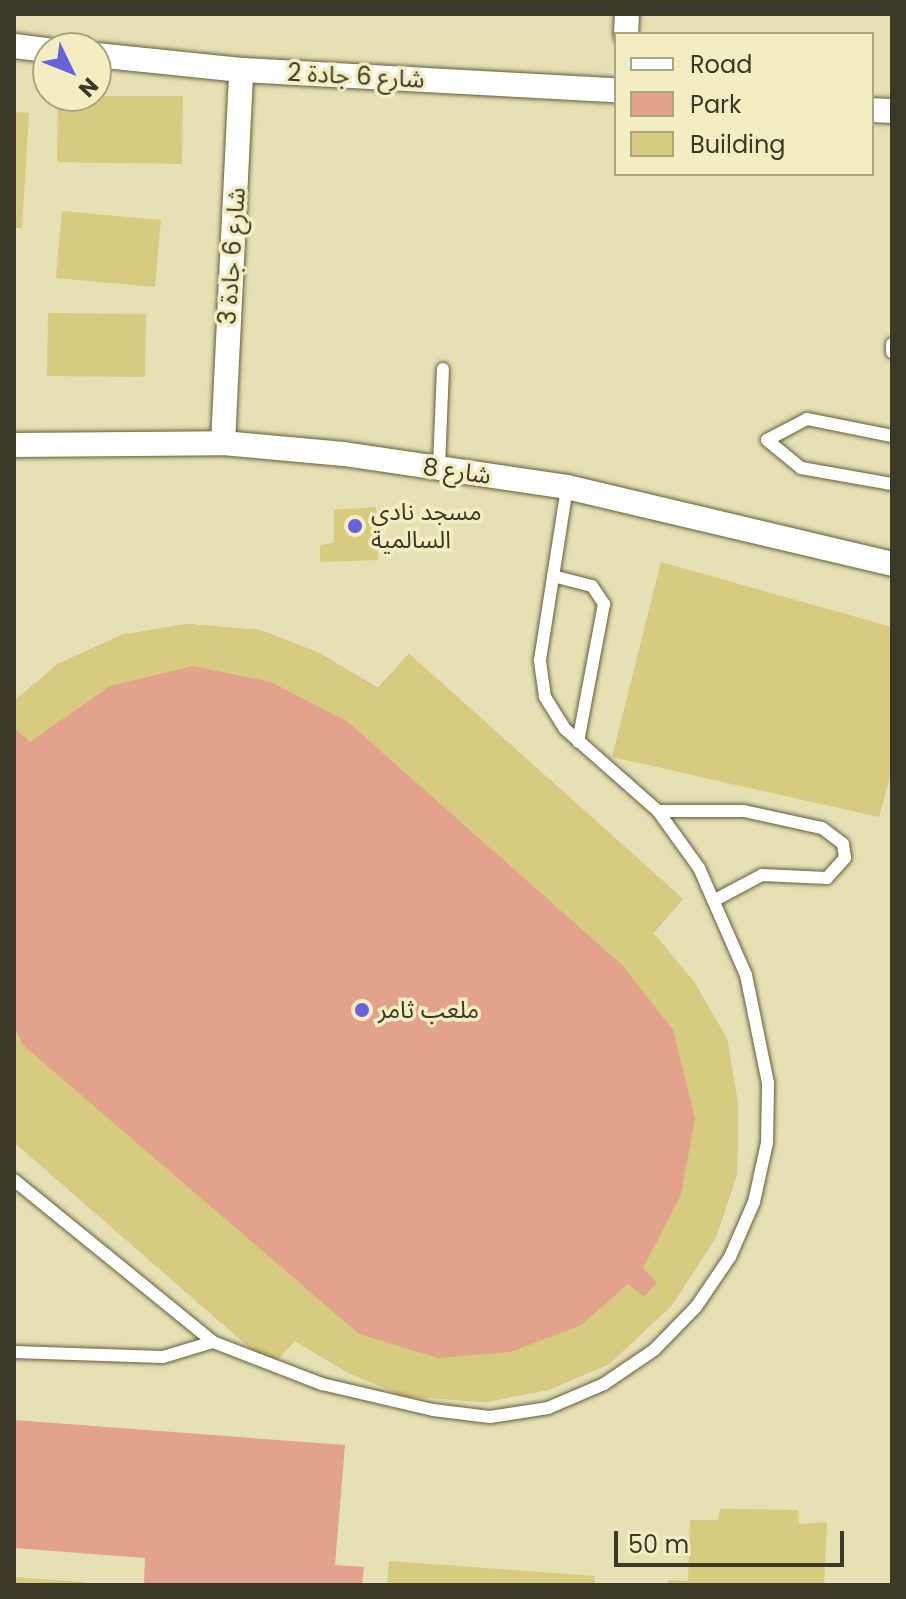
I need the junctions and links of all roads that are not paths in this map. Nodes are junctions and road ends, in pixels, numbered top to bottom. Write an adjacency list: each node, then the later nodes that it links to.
1 (112, 57): 2 (street, شارع 6 جادة 2)
2 (241, 70): 3 (street, شارع 6 جادة 2); 8 (street, شارع 6 جادة 3)
3 (614, 90)
4 (892, 344): 5 (lane)
5 (892, 352)
6 (443, 369): 10 (lane)
7 (892, 436): 11 (lane)
8 (223, 443): 9 (street, شارع 8); 10 (street, شارع 8)
9 (14, 445)
10 (439, 467): 12 (street, شارع 8)
11 (892, 484)
12 (567, 487): 13 (street, شارع 8); 14 (lane)
13 (892, 564)
14 (553, 576): 15 (lane); 15 (lane)
15 (578, 742): 16 (lane)
16 (658, 811): 17 (lane); 17 (lane)
17 (715, 900): 19 (lane)
18 (14, 1180): 19 (lane)
19 (213, 1342): 20 (lane)
20 (14, 1352)

